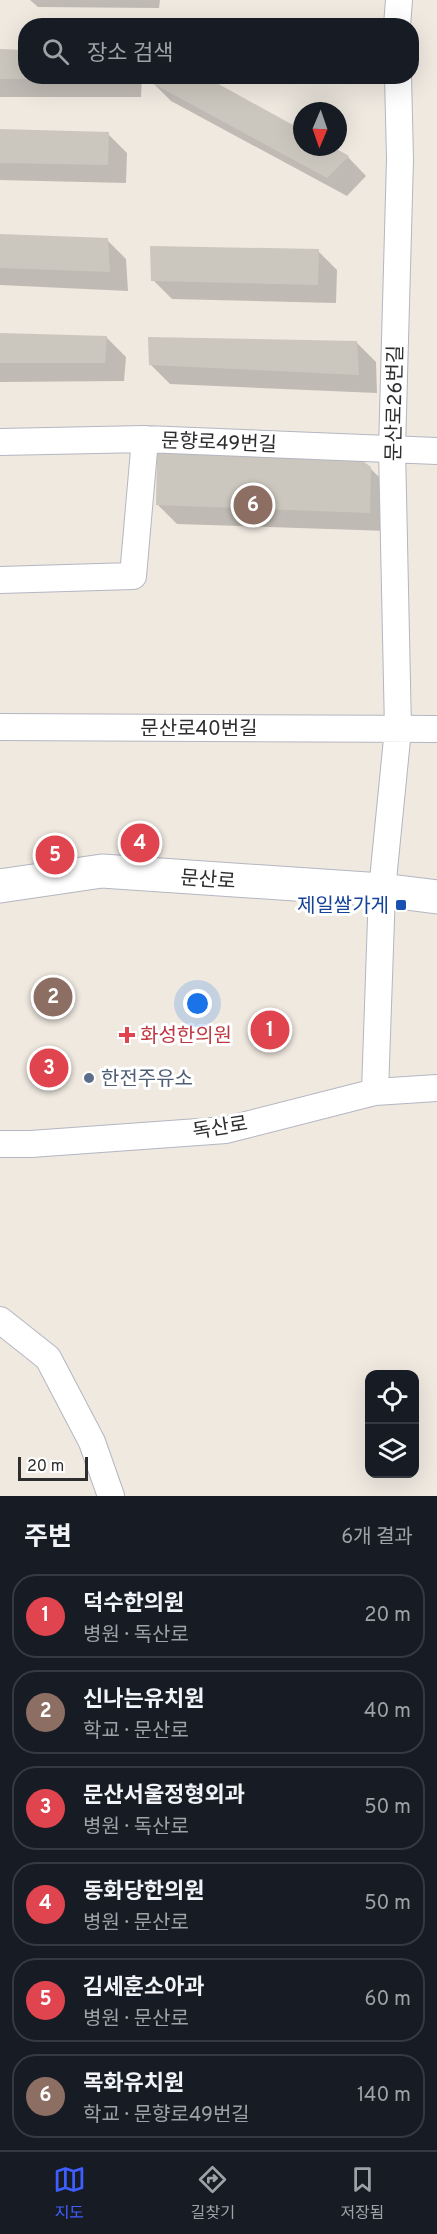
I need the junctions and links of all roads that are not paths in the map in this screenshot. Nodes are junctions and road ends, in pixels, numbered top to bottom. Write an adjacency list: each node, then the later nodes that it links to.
1 (399, 0): 2 (street)
2 (398, 18)
3 (398, 84): 6 (street, 문산로26번길)
4 (146, 439): 5 (street, 문향로49번길); 6 (street, 문향로49번길); 8 (street)
5 (0, 442)
6 (392, 449): 7 (street, 문향로49번길); 10 (street, 문산로26번길)
7 (437, 452)
8 (0, 580)
9 (0, 727): 10 (street, 문산로40번길)
10 (398, 729): 11 (street); 13 (street, 문산로26번길)
11 (437, 729)
12 (0, 886): 13 (main road, 문산로)
13 (382, 890): 14 (main road, 문산로); 16 (street)
14 (437, 897)
15 (437, 1088): 16 (street, 독산로)
16 (375, 1092): 17 (street, 독산로)
17 (0, 1144)
18 (0, 1320): 19 (street)
19 (111, 1496)

